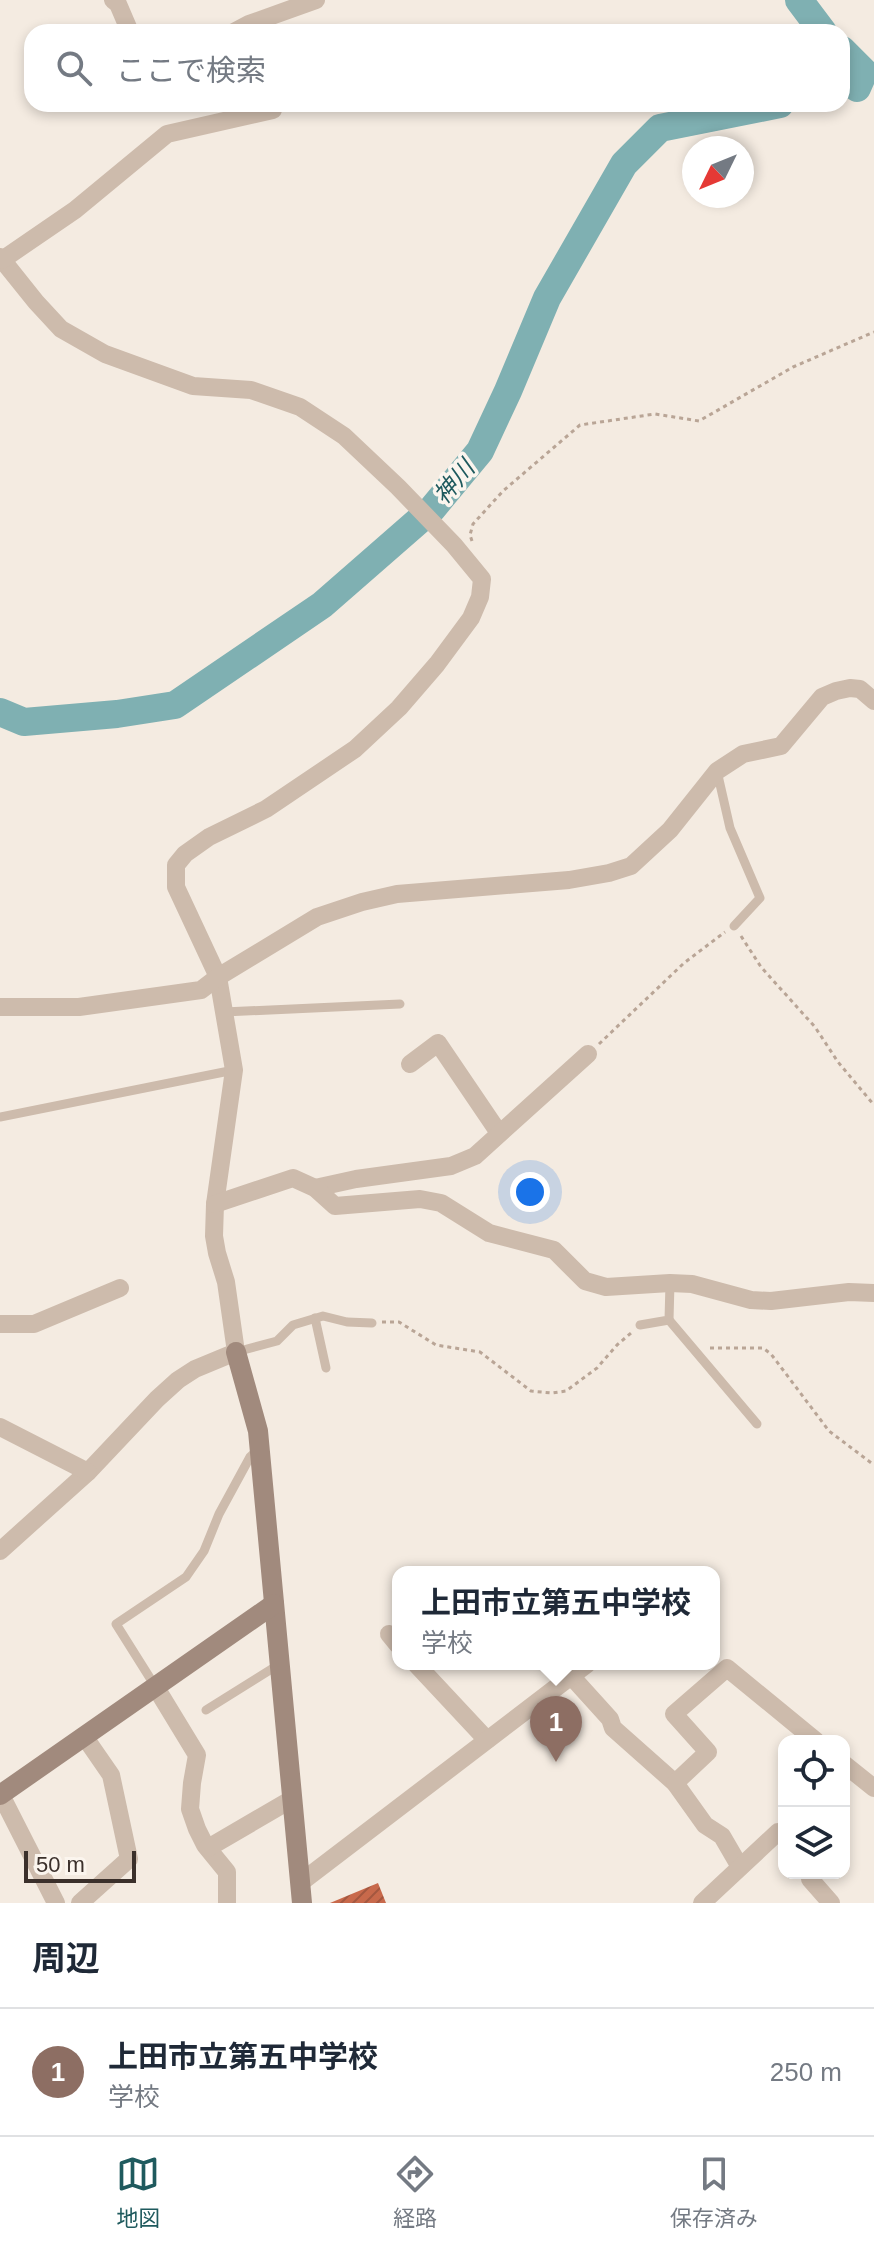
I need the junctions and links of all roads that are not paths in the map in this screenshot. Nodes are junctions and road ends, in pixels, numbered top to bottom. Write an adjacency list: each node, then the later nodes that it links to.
1 (113, 0): 3 (street)
2 (316, 0): 4 (street)
3 (127, 24)
4 (249, 24)
5 (259, 112): 6 (street)
6 (1, 258): 10 (street)
7 (874, 701): 8 (street)
8 (717, 771): 9 (lane); 10 (street)
9 (734, 926)
10 (218, 977): 12 (street); 13 (street)
11 (400, 1004): 13 (lane)
12 (0, 1007)
13 (224, 1012): 16 (street)
14 (588, 1054): 18 (street)
15 (410, 1064): 18 (street)
16 (234, 1070): 17 (lane); 20 (street)
17 (0, 1117)
18 (499, 1133): 19 (street)
19 (315, 1188): 20 (street); 21 (street)
20 (215, 1204): 29 (street)
21 (670, 1283): 23 (street); 25 (lane)
22 (120, 1288): 27 (street)
23 (874, 1293)
24 (315, 1318): 26 (lane); 29 (lane); 30 (lane)
25 (669, 1320): 28 (lane); 31 (lane)
26 (372, 1323)
27 (0, 1324)
28 (640, 1325)
29 (236, 1352): 33 (street); 34 (street)
30 (326, 1368)
31 (757, 1424)
32 (0, 1427): 34 (street)
33 (259, 1449): 36 (street); 41 (lane)
34 (88, 1472): 35 (street)
35 (0, 1551)
36 (274, 1604): 37 (street); 41 (street)
37 (280, 1663): 42 (lane); 50 (street)
38 (422, 1670): 45 (street)
39 (580, 1670): 40 (street)
40 (572, 1677): 45 (street); 47 (street)
41 (155, 1686): 44 (street); 52 (street)
42 (206, 1710)
43 (809, 1735): 47 (street)
44 (84, 1736): 49 (street); 57 (street)
45 (487, 1740): 55 (street)
46 (850, 1769): 48 (street)
47 (675, 1783): 53 (street)
48 (874, 1788)
49 (0, 1795): 56 (street)
50 (292, 1799): 52 (street); 55 (street)
51 (778, 1832): 53 (street)
52 (208, 1848): 58 (street)
53 (740, 1867): 59 (street)
54 (810, 1879): 60 (street)
55 (301, 1893)
56 (56, 1903)
57 (80, 1903)
58 (227, 1903)
59 (702, 1903)
60 (831, 1903)

